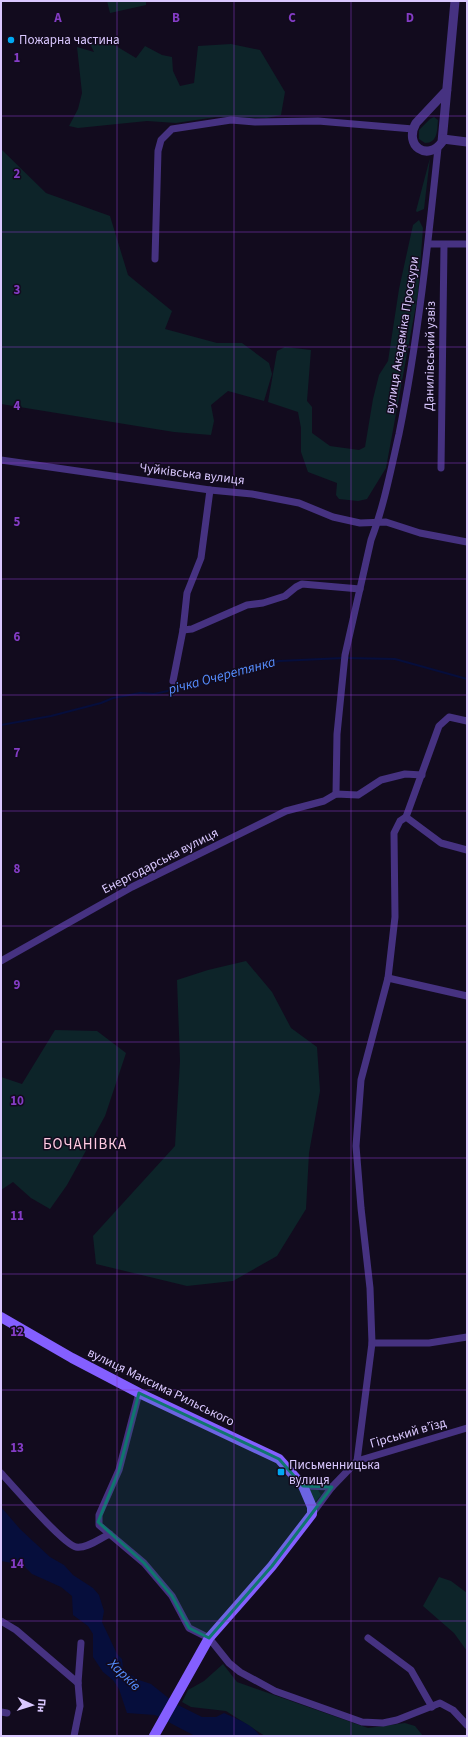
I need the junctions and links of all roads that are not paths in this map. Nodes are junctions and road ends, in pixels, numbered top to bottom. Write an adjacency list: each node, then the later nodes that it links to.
1 (455, 1): 2 (street, вулиця Академіка Проскури)
2 (447, 90): 3 (street); 4 (street, вулиця Академіка Проскури)
3 (413, 129): 6 (street); 10 (street)
4 (443, 139): 5 (street); 6 (street, вулиця Академіка Проскури)
5 (467, 142)
6 (438, 148): 7 (street, вулиця Академіка Проскури)
7 (428, 244): 9 (street); 14 (street, вулиця Академіка Проскури)
8 (467, 244): 9 (street)
9 (444, 245): 12 (street, Данилівський узвіз)
10 (155, 259)
11 (1, 460): 13 (street, Чуйківська вулиця)
12 (441, 468)
13 (210, 490): 14 (street, Чуйківська вулиця); 17 (street)
14 (378, 522): 15 (street, Чуйківська вулиця); 16 (street)
15 (467, 542)
16 (360, 589): 17 (street); 21 (street)
17 (183, 630): 18 (street)
18 (173, 681)
19 (467, 721): 20 (street)
20 (422, 775): 21 (street, Енергодарська вулиця); 22 (street)
21 (336, 794): 24 (street, Енергодарська вулиця)
22 (406, 817): 23 (street); 25 (street)
23 (467, 850)
24 (1, 961)
25 (388, 978): 26 (street); 29 (street)
26 (467, 996)
27 (1, 1317): 30 (main road, вулиця Максима Рильського)
28 (467, 1337): 29 (street)
29 (372, 1343): 32 (street)
30 (139, 1393): 34 (main road, вулиця Максима Рильського); 37 (street)
31 (467, 1428): 32 (street, Гірський в’їзд)
32 (357, 1461): 35 (street)
33 (1, 1473): 37 (street)
34 (304, 1486): 35 (street); 36 (main road, вулиця Максима Рильського)
35 (332, 1487): 36 (street)
36 (312, 1514): 39 (main road)
37 (110, 1534): 39 (street)
38 (1, 1621): 42 (street)
39 (209, 1638): 43 (street); 46 (main road)
40 (368, 1638): 43 (street)
41 (81, 1643): 42 (street)
42 (78, 1683): 45 (street)
43 (432, 1707): 44 (street)
44 (467, 1725)
45 (74, 1736)
46 (154, 1736)

